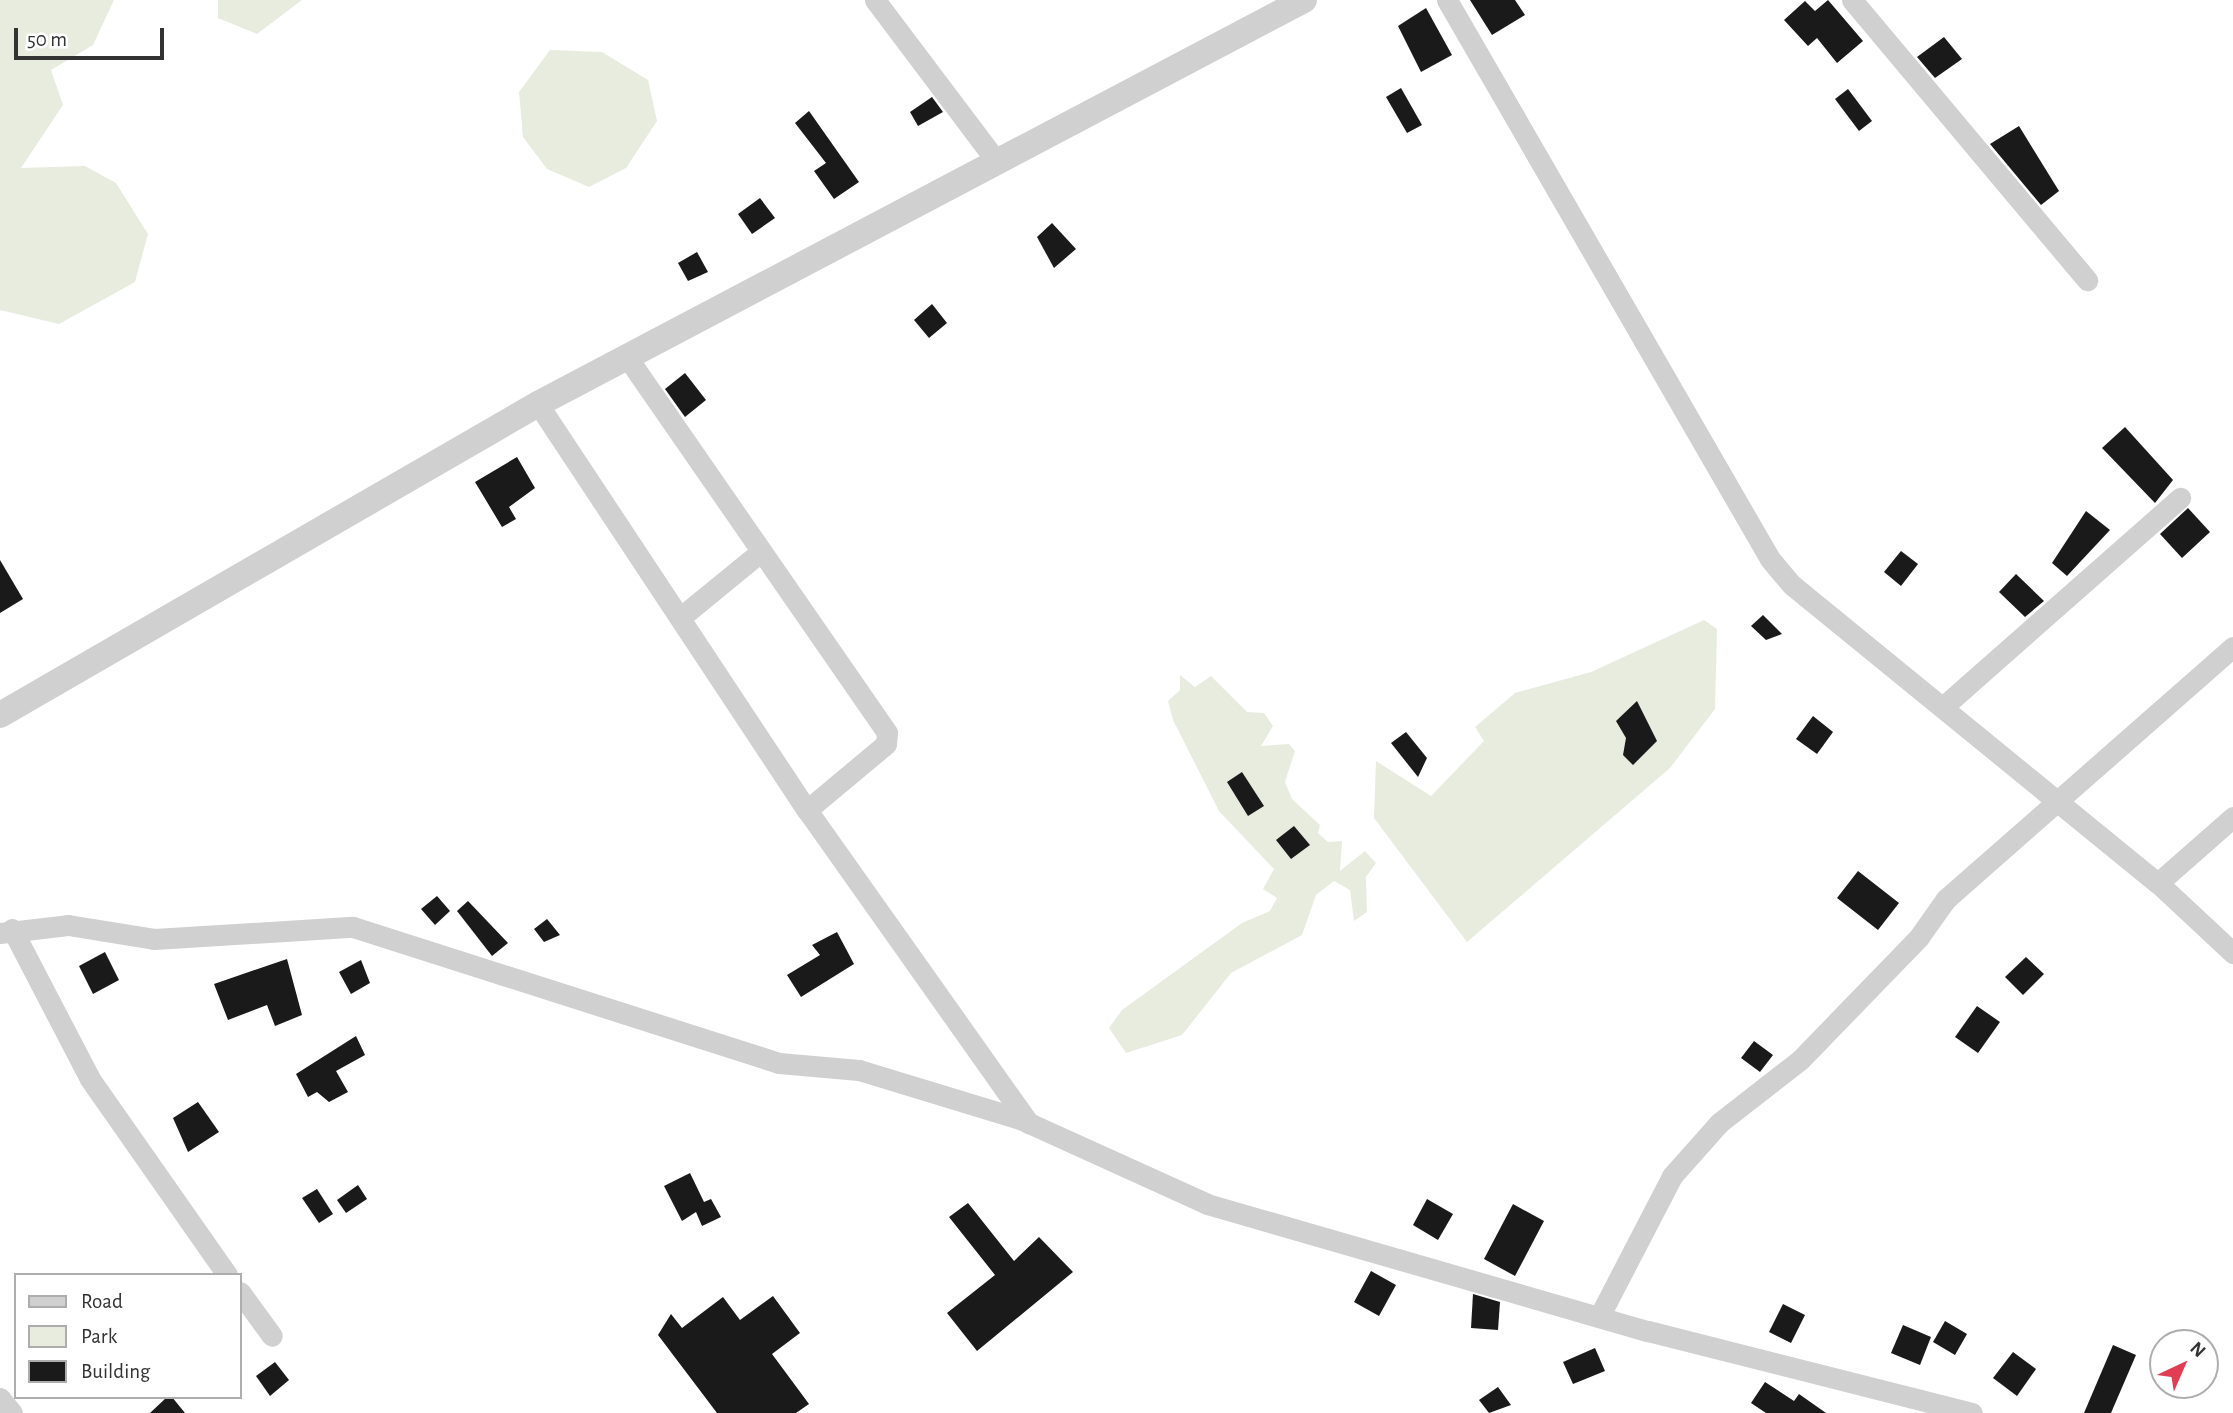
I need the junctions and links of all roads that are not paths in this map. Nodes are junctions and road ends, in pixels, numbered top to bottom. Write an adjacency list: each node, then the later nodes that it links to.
1 (875, 0): 5 (street)
2 (1304, 0): 5 (street)
3 (1447, 0): 13 (street)
4 (1852, 0): 6 (street)
5 (997, 162): 7 (street)
6 (2087, 280)
7 (626, 357): 8 (street); 10 (street)
8 (538, 404): 11 (street); 14 (street)
9 (2180, 498): 13 (street)
10 (758, 554): 11 (street); 16 (street)
11 (681, 617): 16 (street)
12 (2232, 649): 15 (street)
13 (1944, 706): 15 (street)
14 (0, 715)
15 (2058, 800): 18 (street); 24 (street)
16 (807, 810): 21 (street)
17 (2233, 817): 18 (street)
18 (2158, 883): 20 (street)
19 (6, 931): 21 (street); 22 (street)
20 (2233, 953)
21 (1029, 1123): 24 (street)
22 (226, 1273)
23 (242, 1295): 25 (street)
24 (1599, 1317): 28 (street)
25 (272, 1336)
26 (0, 1398): 27 (street)
27 (12, 1413)
28 (1972, 1413)

